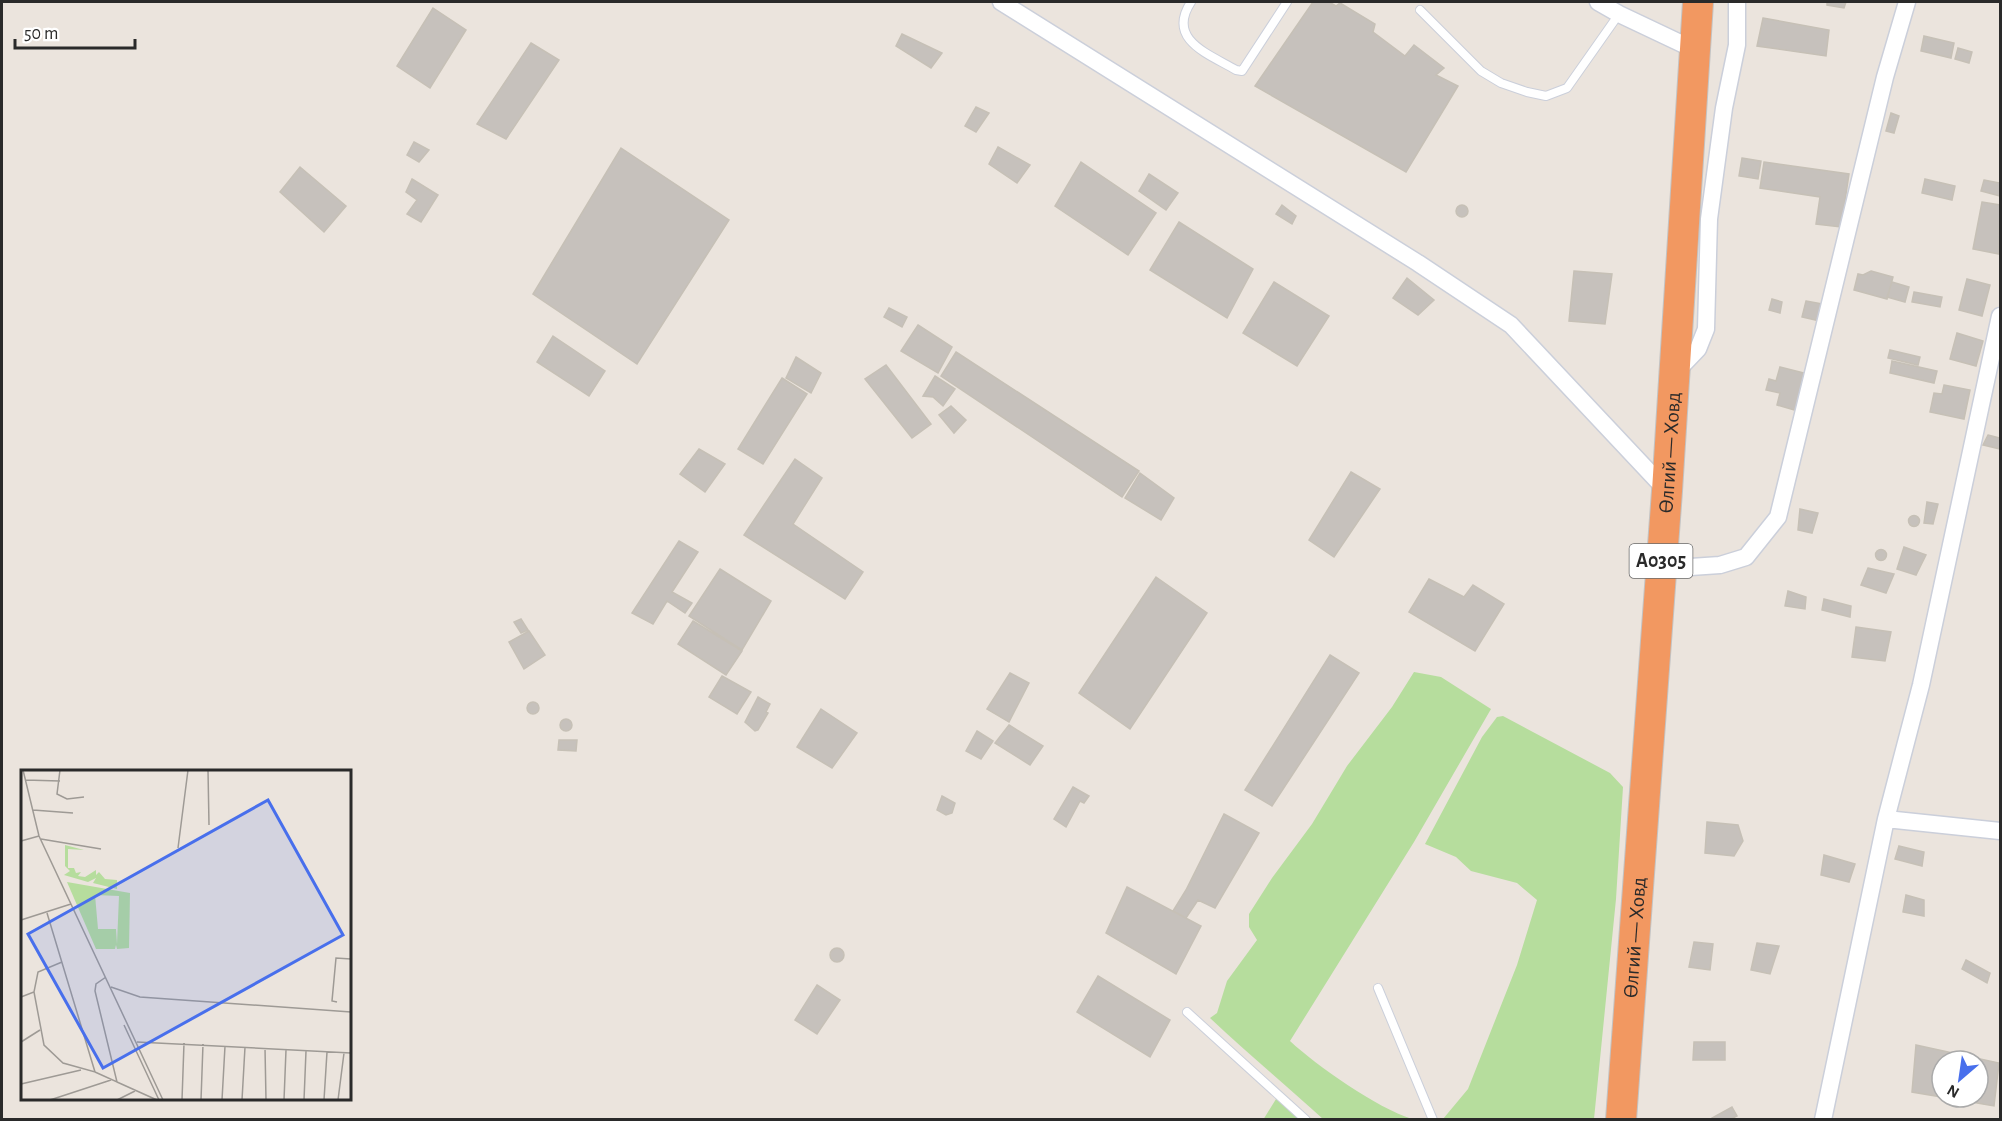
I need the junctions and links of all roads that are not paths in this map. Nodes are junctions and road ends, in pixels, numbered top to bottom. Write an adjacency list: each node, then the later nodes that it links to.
1 (1000, 2): 13 (street)
2 (1191, 2): 3 (lane)
3 (1287, 2)
4 (1598, 2): 9 (street)
5 (1698, 2): 10 (highway, Өлгий — Ховд / A0305)
6 (1737, 2): 12 (street)
7 (1907, 2): 14 (street)
8 (1420, 10): 9 (lane)
9 (1619, 14): 10 (street)
10 (1695, 50): 12 (highway, Өлгий — Ховд / A0305)
11 (2001, 316): 15 (street)
12 (1674, 374): 13 (highway, Өлгий — Ховд / A0305)
13 (1667, 491): 14 (highway, Өлгий — Ховд / A0305)
14 (1661, 569): 21 (highway, Өлгий — Ховд / A0305)
15 (1886, 819): 16 (street); 22 (street)
16 (2001, 831)
17 (1378, 988): 20 (lane)
18 (1187, 1012): 19 (lane)
19 (1306, 1119)
20 (1433, 1119)
21 (1621, 1119)
22 (1823, 1119)

